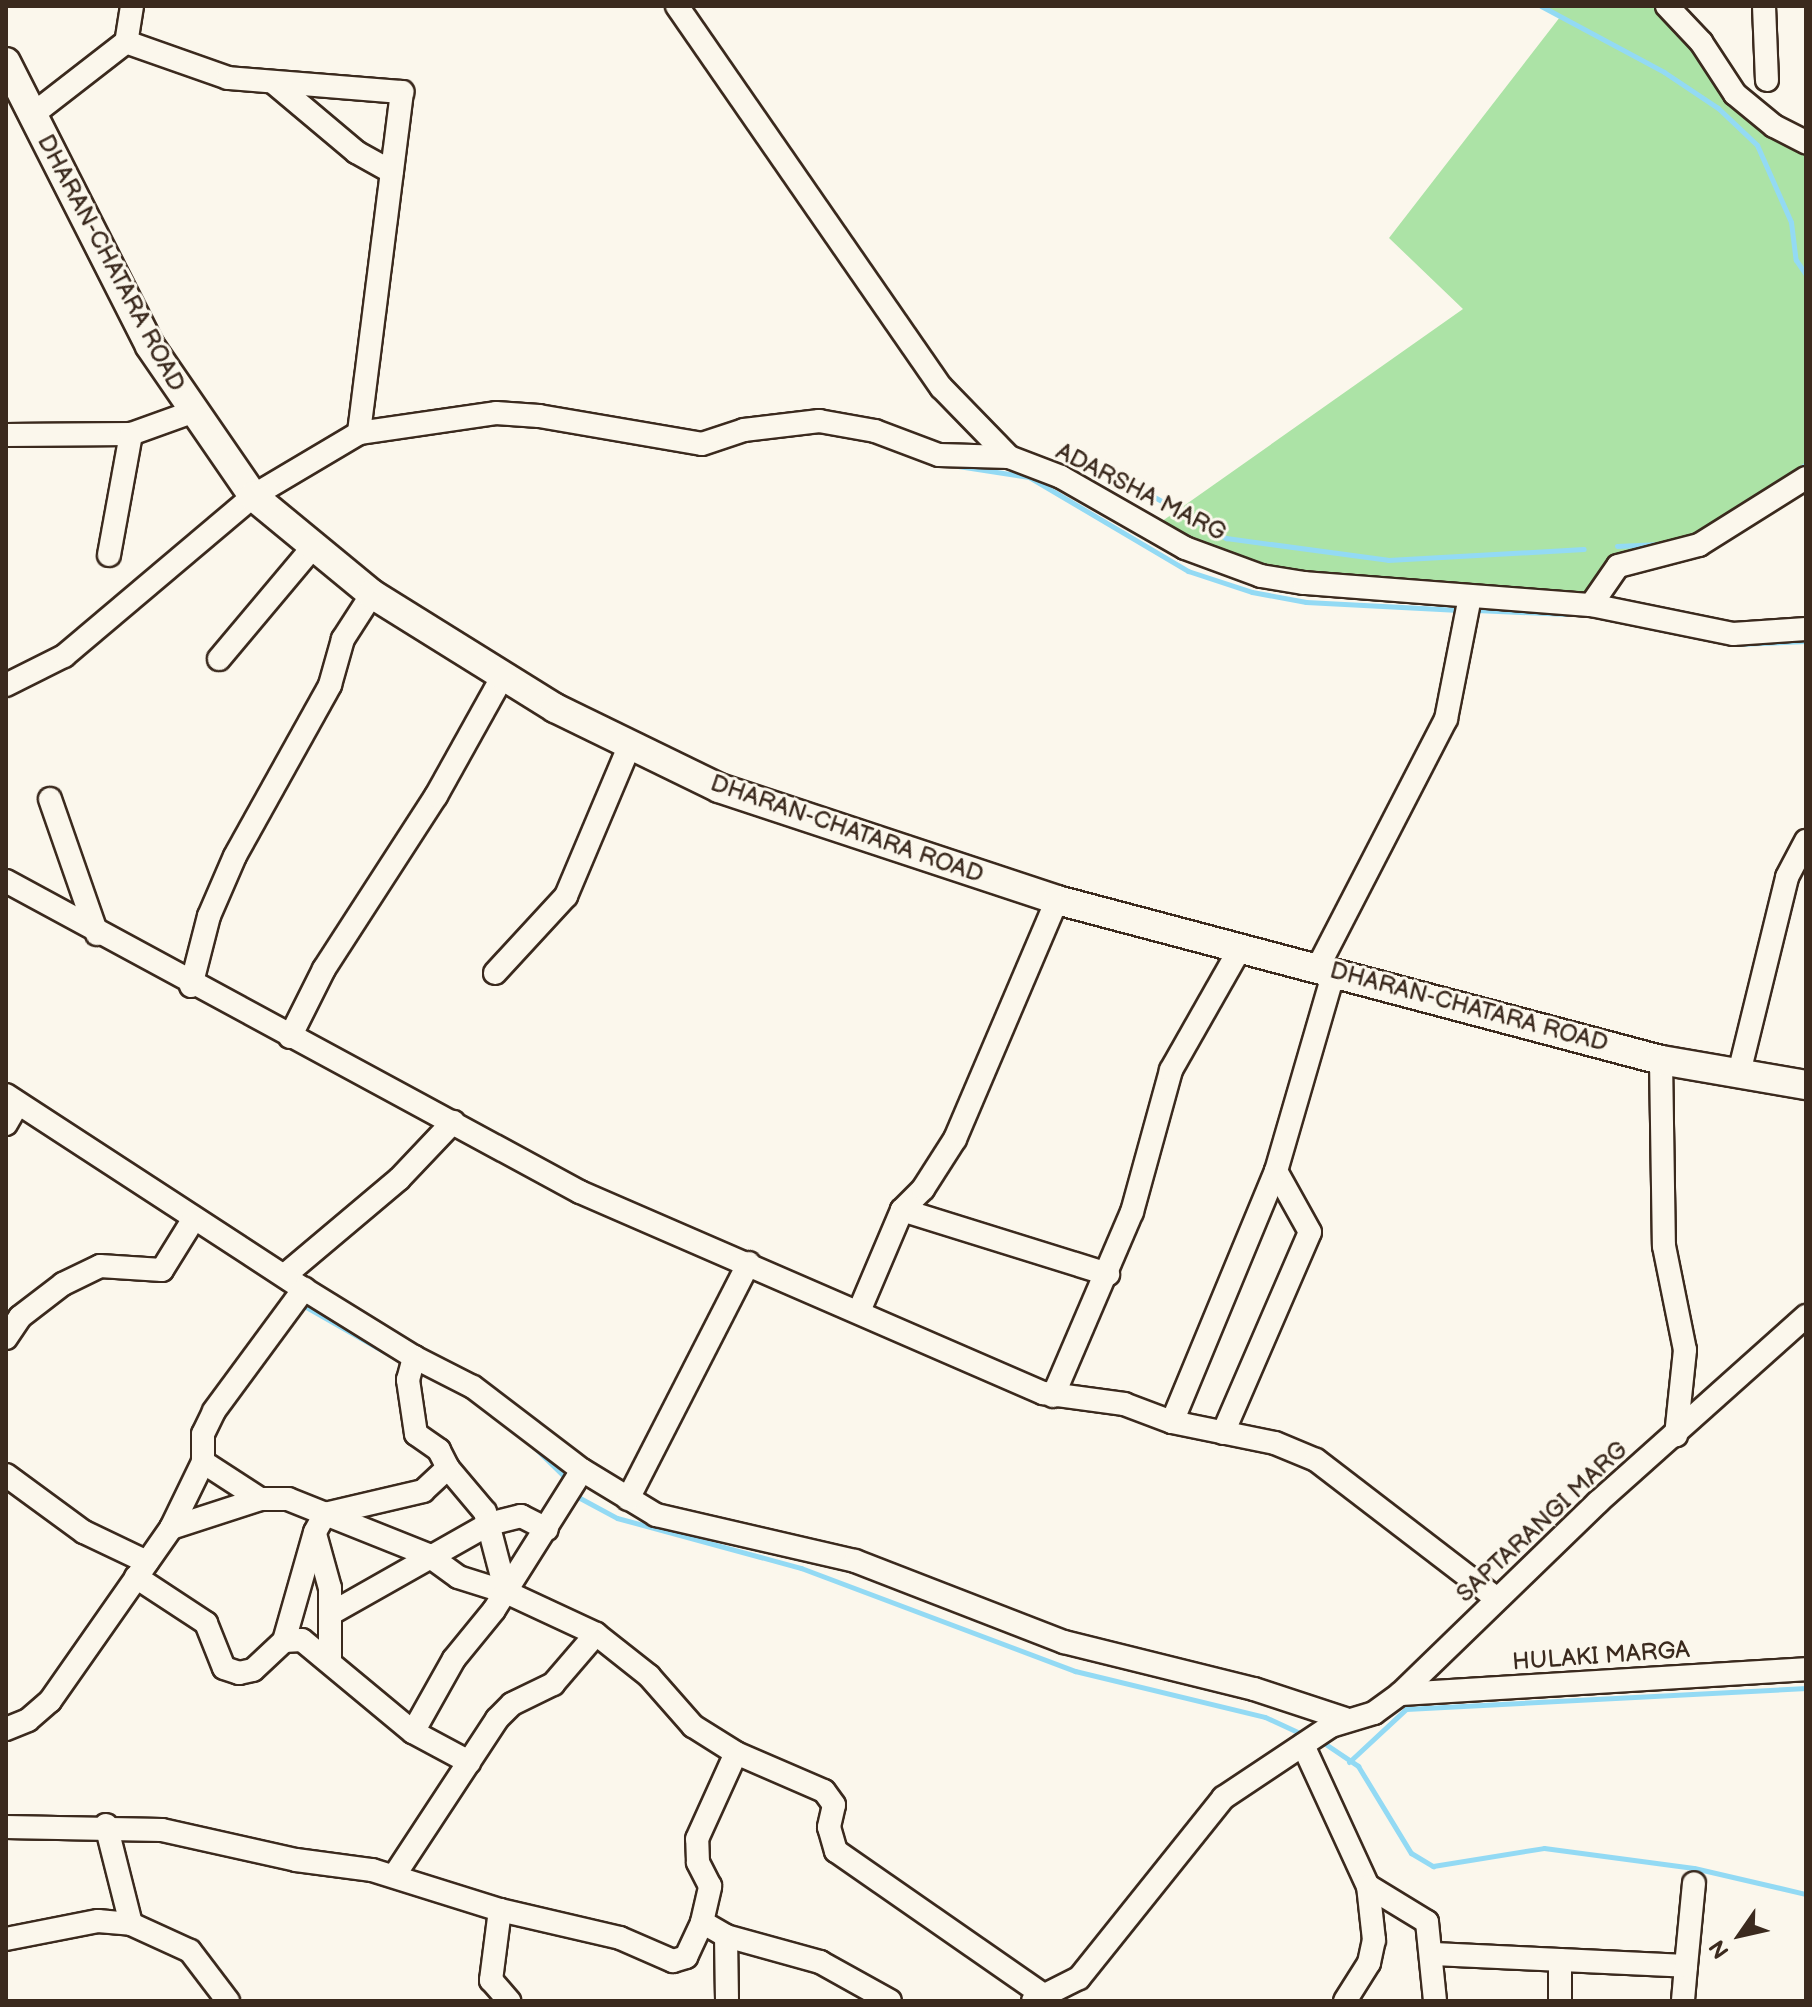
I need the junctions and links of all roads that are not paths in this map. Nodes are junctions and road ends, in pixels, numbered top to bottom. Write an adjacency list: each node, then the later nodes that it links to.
1 (132, 6): 5 (street)
2 (677, 6): 16 (street, ADARSHA MARG)
3 (1667, 6): 10 (street)
4 (1764, 6): 7 (street)
5 (126, 42): 8 (street); 9 (street)
6 (6, 62): 9 (main road, DHARAN-CHATARA ROAD)
7 (1767, 80)
8 (273, 82): 11 (street); 11 (street)
9 (32, 115): 12 (main road, DHARAN-CHATARA ROAD)
10 (1806, 142)
11 (392, 172): 13 (street)
12 (192, 412): 14 (street); 18 (main road, DHARAN-CHATARA ROAD)
13 (359, 433): 16 (street); 18 (street)
14 (131, 434): 15 (street); 20 (street)
15 (6, 435)
16 (1009, 457): 22 (street, ADARSHA MARG)
17 (1804, 483): 23 (street)
18 (253, 496): 19 (main road, DHARAN-CHATARA ROAD); 27 (street)
19 (312, 548): 21 (main road, DHARAN-CHATARA ROAD); 25 (street)
20 (109, 555)
21 (372, 594): 26 (main road, DHARAN-CHATARA ROAD); 37 (street)
22 (1470, 597): 23 (street, ADARSHA MARG); 35 (street)
23 (1591, 605): 24 (street, ADARSHA MARG)
24 (1806, 629)
25 (219, 659)
26 (504, 674): 28 (main road, DHARAN-CHATARA ROAD); 38 (street)
27 (6, 685)
28 (629, 747): 32 (main road, DHARAN-CHATARA ROAD); 36 (street)
29 (50, 799): 33 (street)
30 (1806, 841): 40 (street)
31 (6, 881): 33 (street)
32 (1057, 900): 34 (main road, DHARAN-CHATARA ROAD); 45 (street)
33 (97, 934): 37 (street)
34 (1241, 947): 35 (main road, DHARAN-CHATARA ROAD); 48 (street)
35 (1326, 969): 39 (main road, DHARAN-CHATARA ROAD); 44 (street)
36 (495, 973)
37 (191, 986): 38 (street)
38 (290, 1037): 43 (street)
39 (1661, 1060): 40 (main road, DHARAN-CHATARA ROAD); 58 (street)
40 (1739, 1073): 41 (main road, DHARAN-CHATARA ROAD)
41 (1806, 1085)
42 (10, 1108): 46 (street)
43 (453, 1122): 47 (street); 49 (street)
44 (1276, 1171): 56 (street); 57 (street)
45 (902, 1210): 48 (street); 51 (street)
46 (193, 1220): 49 (street); 53 (street)
47 (749, 1263): 51 (street); 64 (street)
48 (1108, 1274): 55 (street)
49 (285, 1275): 50 (street)
50 (304, 1289): 54 (street); 59 (street)
51 (860, 1309): 55 (street)
52 (1806, 1316): 58 (street, SAPTARANGI MARG)
53 (6, 1338)
54 (414, 1357): 60 (street); 61 (street)
55 (1053, 1396): 56 (street)
56 (1172, 1422): 57 (street)
57 (1223, 1433): 72 (street)
58 (1676, 1436): 72 (street, SAPTARANGI MARG)
59 (203, 1462): 63 (street); 67 (street)
60 (448, 1468): 65 (street); 66 (street)
61 (582, 1470): 64 (street); 68 (street)
62 (6, 1475): 70 (street)
63 (260, 1499): 65 (street); 67 (street)
64 (628, 1499): 79 (street)
65 (320, 1523): 69 (street); 73 (street); 75 (street)
66 (489, 1524): 68 (street); 69 (street); 71 (street)
67 (171, 1528): 70 (street)
68 (547, 1529): 71 (street)
69 (428, 1555): 71 (street); 73 (street)
70 (142, 1569): 75 (street); 80 (street)
71 (506, 1592): 74 (street); 81 (street)
72 (1496, 1598): 78 (street, SAPTARANGI MARG)
73 (330, 1614): 76 (street)
74 (596, 1634): 83 (street); 84 (street)
75 (284, 1641): 76 (street)
76 (330, 1659): 81 (street)
77 (1806, 1669): 78 (street, HULAKI MARGA)
78 (1400, 1694): 79 (street, SAPTARANGI MARG)
79 (1338, 1722): 82 (street, SAPTARANGI MARG)
80 (6, 1729)
81 (413, 1732): 84 (street)
82 (1308, 1742): 89 (street); 98 (street, SAPTARANGI MARG)
83 (736, 1753): 91 (street); 99 (street)
84 (469, 1762): 87 (street)
85 (106, 1825): 86 (street); 87 (street); 92 (street)
86 (6, 1827)
87 (394, 1876): 90 (street)
88 (1694, 1883): 97 (street)
89 (1368, 1886): 95 (street); 105 (street)
90 (500, 1910): 91 (street); 101 (street)
91 (702, 1922): 93 (street)
92 (131, 1924): 94 (street); 100 (street)
93 (726, 1936): 102 (street); 103 (street)
94 (6, 1939)
95 (1434, 1954): 96 (street); 106 (street)
96 (1560, 1960): 97 (street); 107 (street)
97 (1686, 1966): 108 (street)
98 (1079, 1978): 99 (street); 104 (street)
99 (1038, 1998)
100 (228, 2001)
101 (509, 2001)
102 (727, 2001)
103 (890, 2001)
104 (1069, 2001)
105 (1345, 2001)
106 (1435, 2001)
107 (1560, 2001)
108 (1683, 2001)

